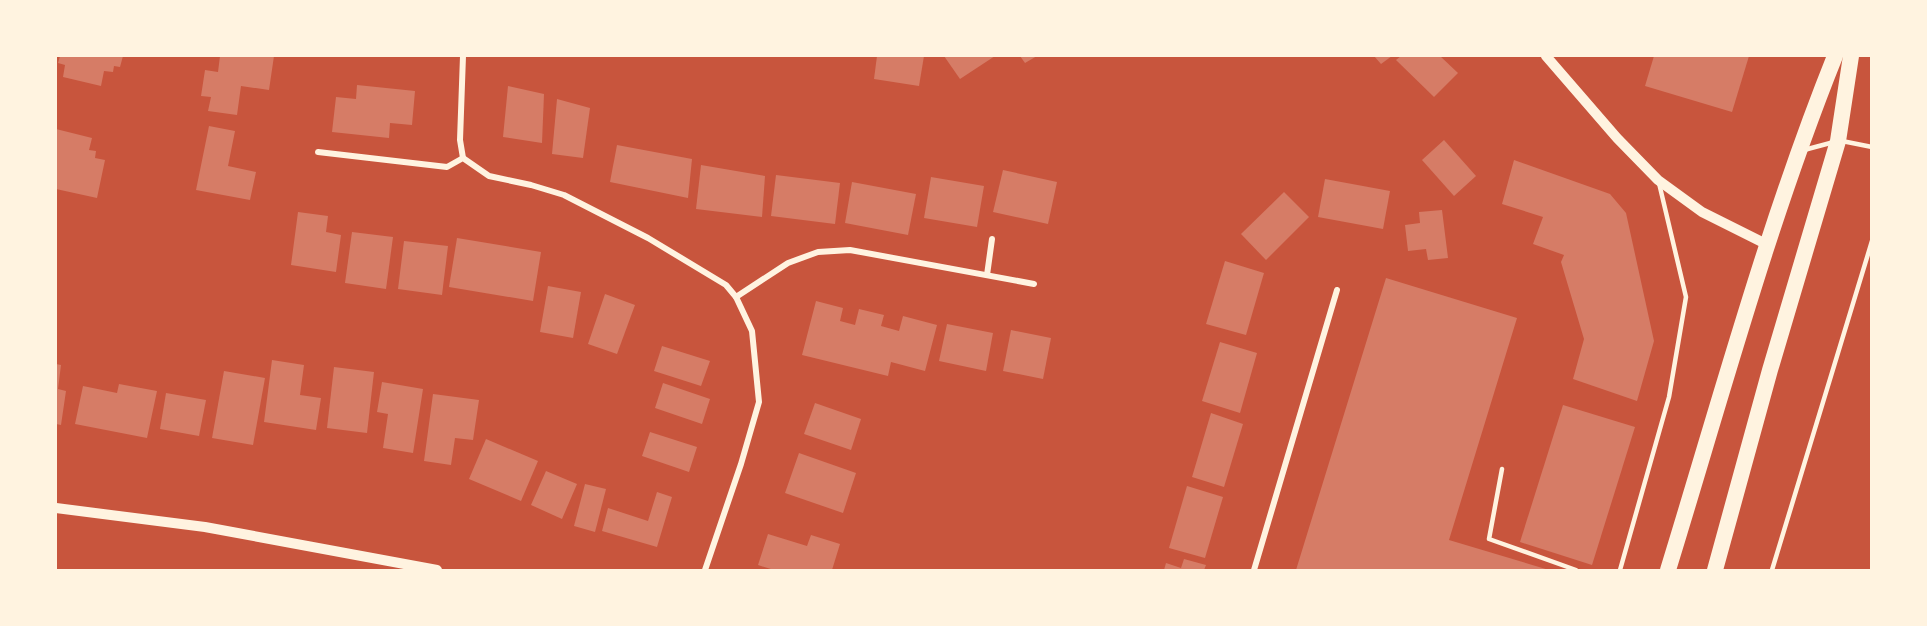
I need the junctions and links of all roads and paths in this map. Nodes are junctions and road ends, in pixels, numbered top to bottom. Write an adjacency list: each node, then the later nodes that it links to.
1 (463, 56): 9 (street)
2 (1546, 56): 10 (street)
3 (1835, 56): 8 (highway)
4 (1851, 56): 5 (highway)
5 (1838, 141): 6 (lane); 8 (lane); 26 (highway)
6 (1872, 147)
7 (318, 152): 9 (street)
8 (1798, 152): 13 (highway)
9 (463, 158): 17 (street)
10 (1658, 180): 13 (street); 24 (lane)
11 (992, 239): 14 (street)
12 (1872, 241): 27 (lane)
13 (1768, 245): 25 (highway)
14 (987, 275): 15 (street); 17 (street)
15 (1034, 284)
16 (1337, 290): 22 (street)
17 (736, 297): 21 (street)
18 (1502, 469): 23 (lane)
19 (56, 508): 20 (street)
20 (436, 570)
21 (705, 570)
22 (1254, 570)
23 (1576, 570)
24 (1620, 570)
25 (1668, 570)
26 (1715, 570)
27 (1772, 570)

